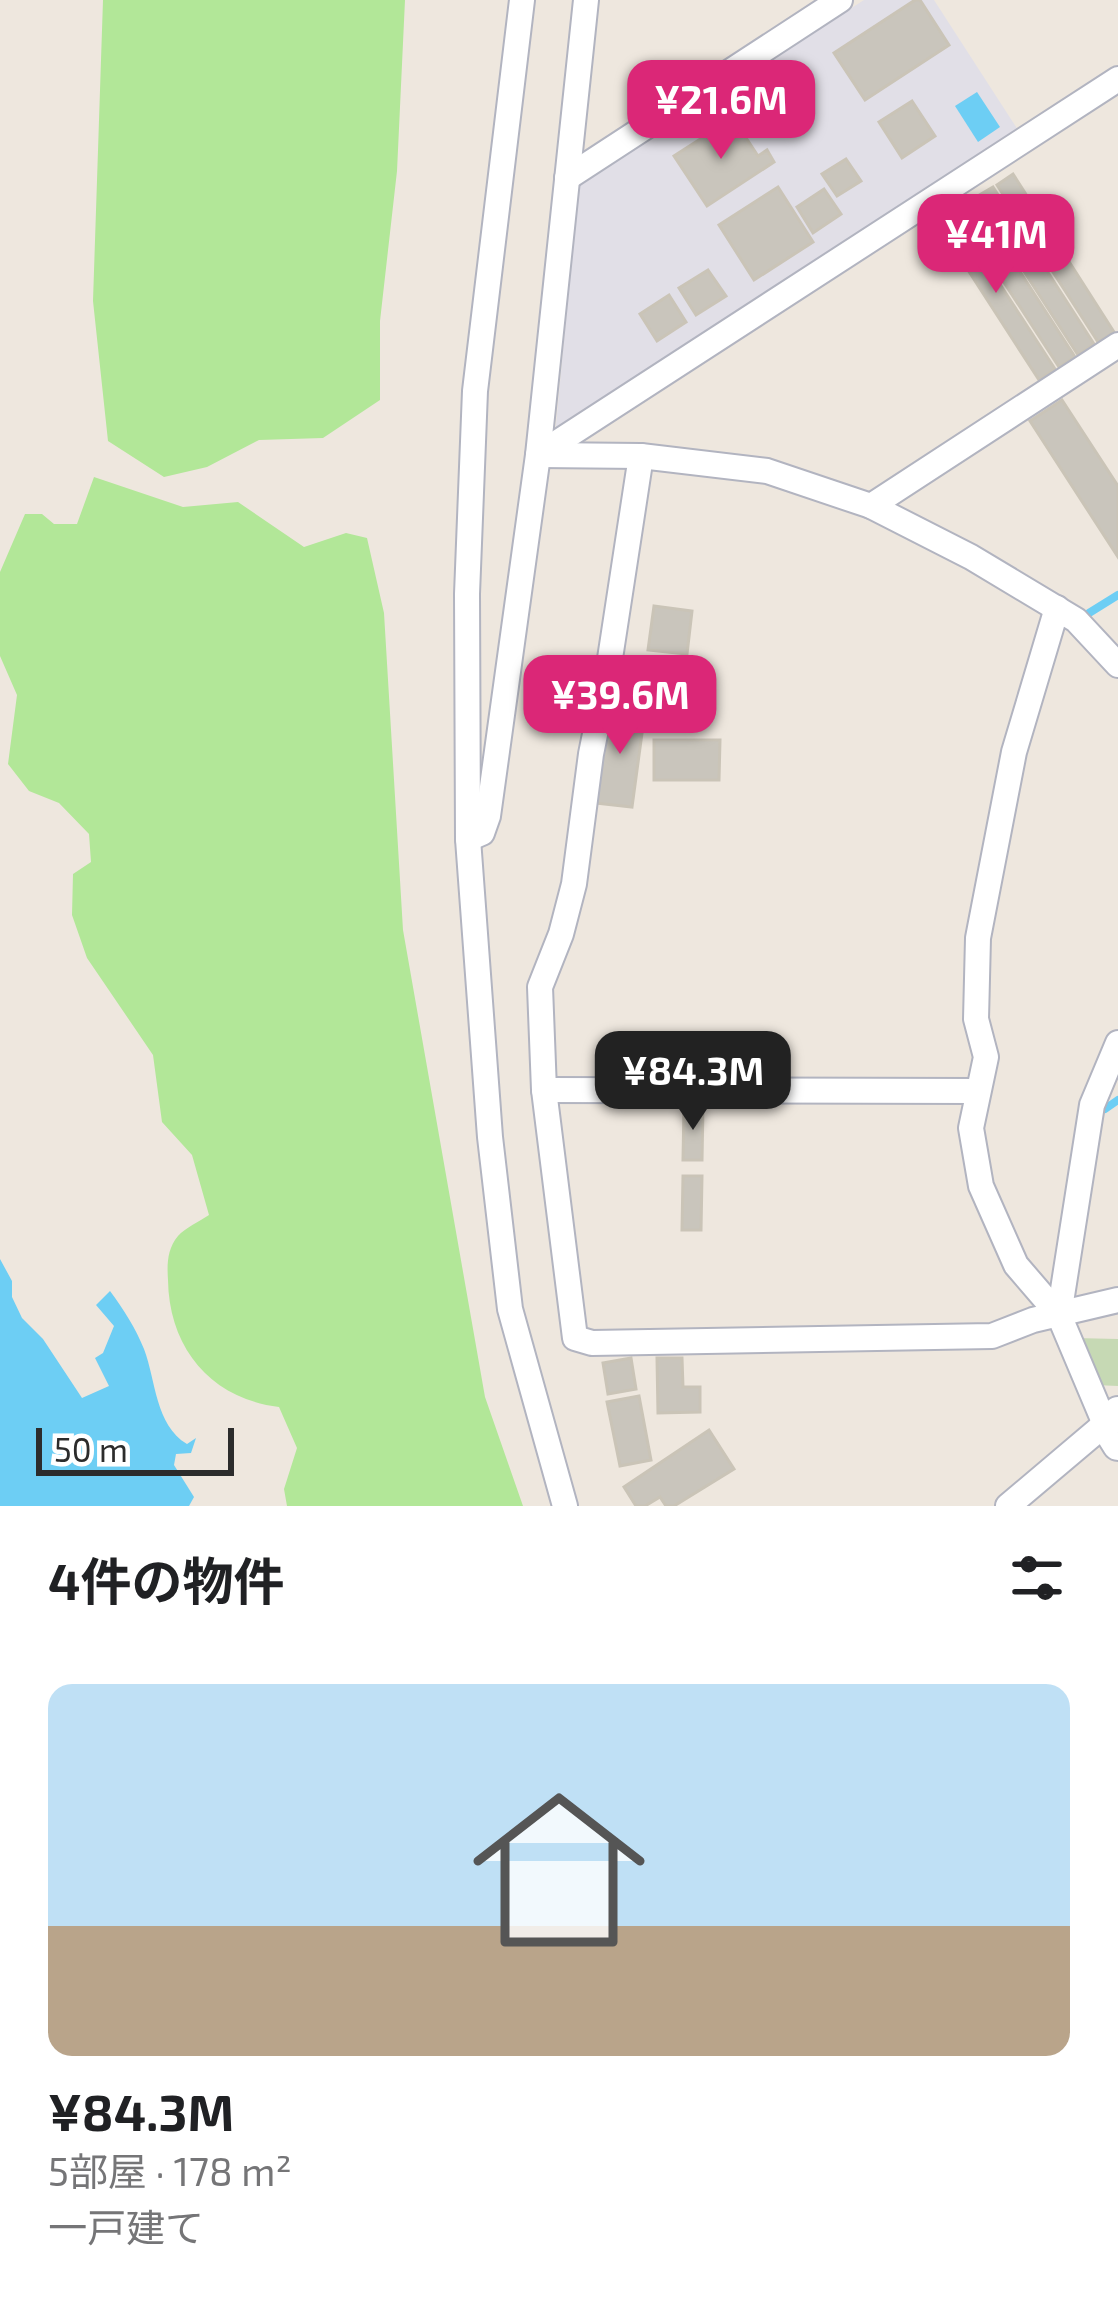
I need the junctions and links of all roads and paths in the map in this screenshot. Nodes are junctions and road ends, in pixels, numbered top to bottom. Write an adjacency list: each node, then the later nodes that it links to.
1 (522, 0): 12 (street)
2 (586, 0): 5 (street)
3 (840, 0): 5 (street)
4 (1118, 79): 7 (street)
5 (567, 178): 7 (street)
6 (1118, 345): 9 (street)
7 (538, 455): 8 (street); 12 (street)
8 (641, 457): 9 (street); 14 (street)
9 (871, 506): 10 (street)
10 (1057, 608): 11 (street); 15 (street)
11 (1118, 665)
12 (468, 839): 19 (street)
13 (1118, 1043): 17 (street)
14 (544, 1090): 15 (street); 17 (street)
15 (978, 1091): 17 (street)
16 (1118, 1300): 17 (street)
17 (1059, 1315): 18 (street)
18 (1114, 1427): 20 (street)
19 (565, 1506)
20 (1008, 1506)

